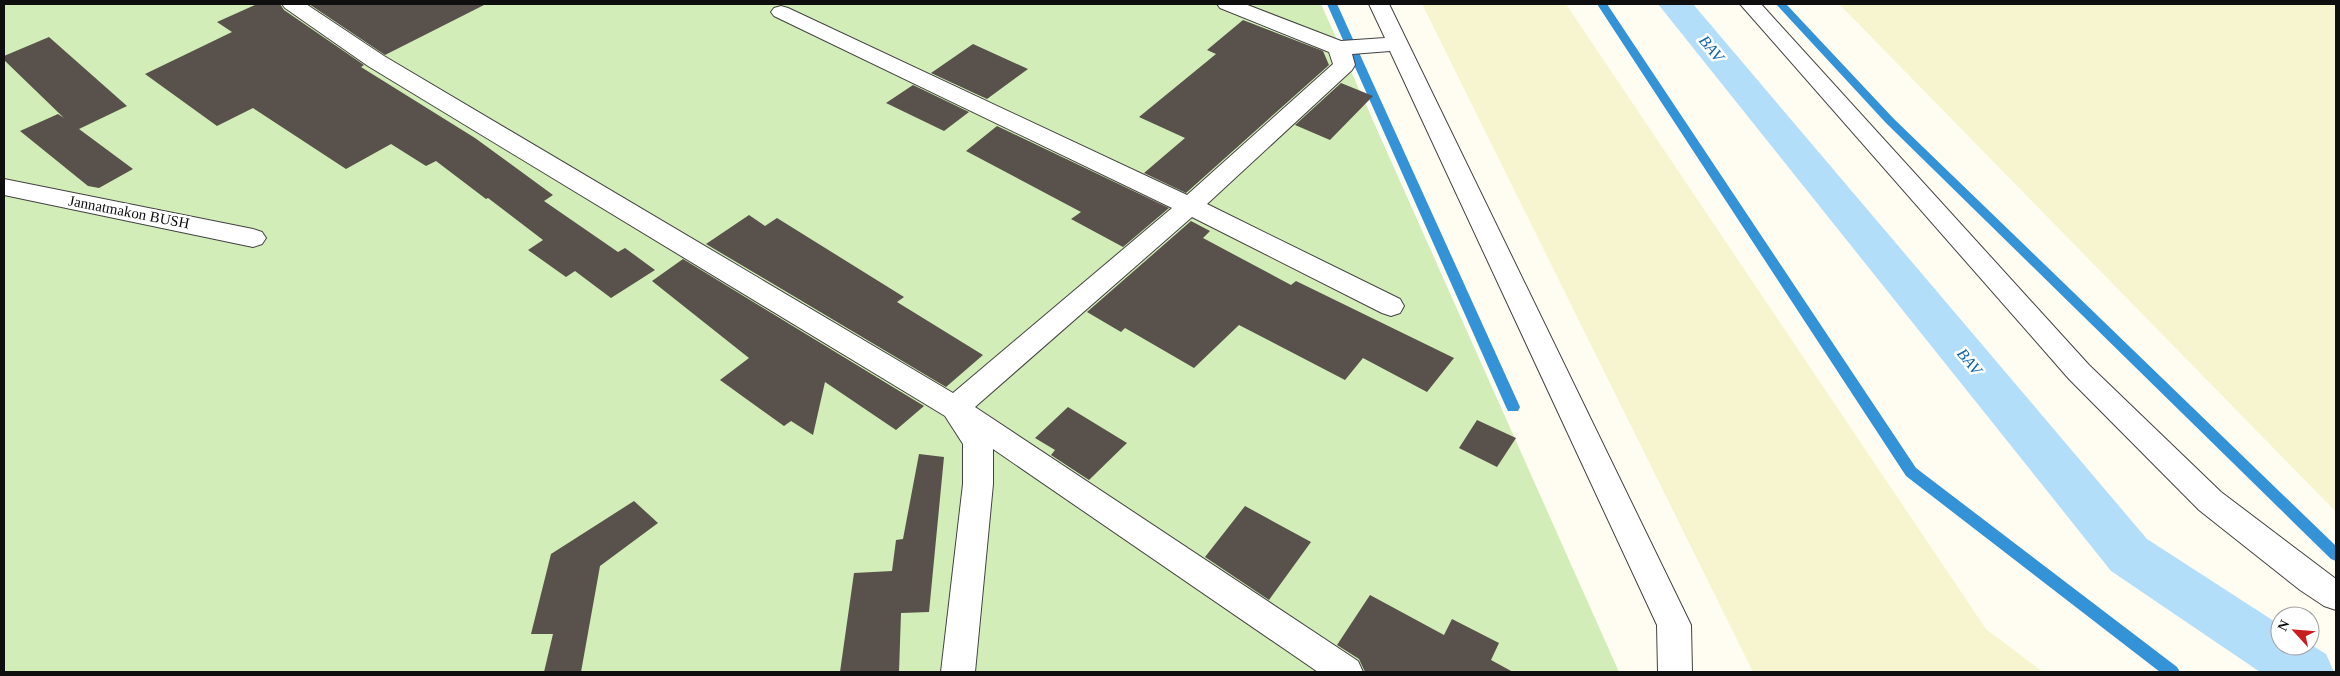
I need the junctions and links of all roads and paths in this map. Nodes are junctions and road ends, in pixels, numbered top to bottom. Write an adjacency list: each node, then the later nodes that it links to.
1 (292, 4): 12 (street)
2 (1227, 4): 7 (street)
3 (1379, 4): 6 (street)
4 (1750, 4): 13 (street)
5 (781, 12): 9 (street)
6 (1398, 44): 7 (street); 16 (street)
7 (1339, 48): 9 (street)
8 (4, 187): 10 (street, Jannatmakon BUSH)
9 (1190, 206): 11 (street); 12 (street)
10 (253, 238)
11 (1391, 306)
12 (955, 408): 14 (street); 15 (street)
13 (2336, 596)
14 (958, 672)
15 (1346, 672)
16 (1676, 672)

